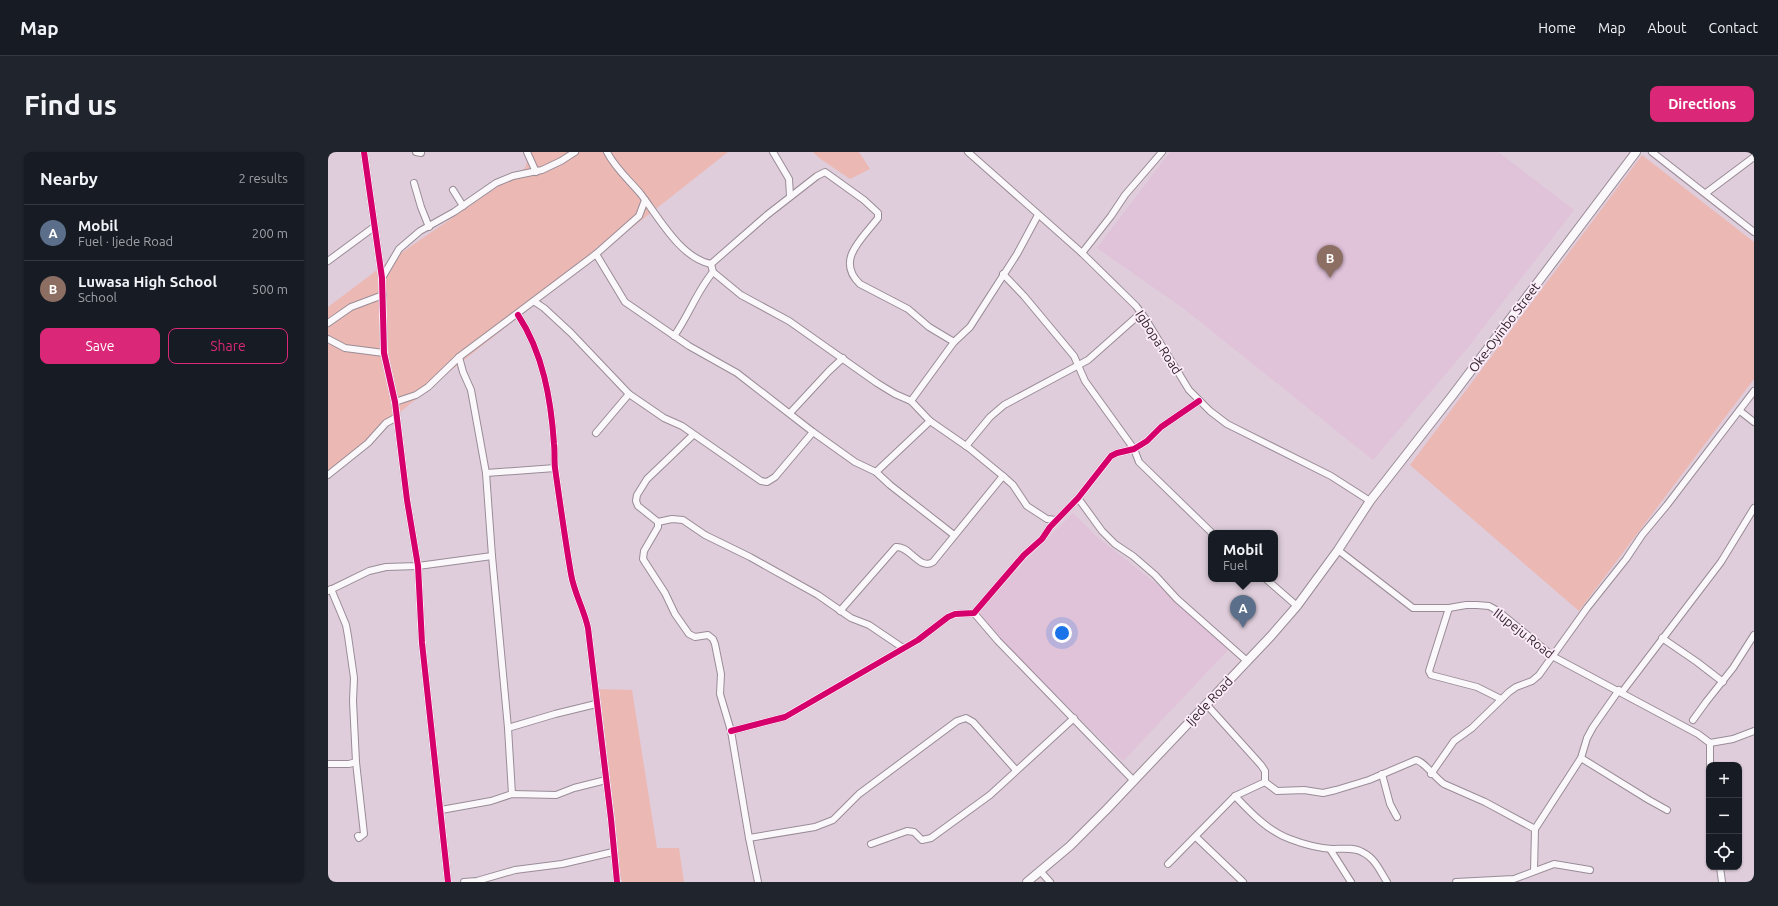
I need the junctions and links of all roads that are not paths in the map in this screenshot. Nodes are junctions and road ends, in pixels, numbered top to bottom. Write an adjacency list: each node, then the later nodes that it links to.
1 (364, 152): 19 (street)
2 (528, 152): 11 (street)
3 (575, 152): 11 (street)
4 (607, 152): 16 (street)
5 (773, 152): 15 (street)
6 (968, 152): 18 (street, Igbopa Road)
7 (1162, 152): 22 (street)
8 (1636, 152): 62 (main road, Oke-Oyinbo Street)
9 (1652, 152): 14 (street)
10 (1754, 157): 14 (street)
11 (536, 172): 17 (street)
12 (414, 183): 20 (street)
13 (453, 190): 17 (street)
14 (1706, 193): 21 (street)
15 (790, 196): 25 (street); 36 (street)
16 (645, 200): 23 (street); 25 (street)
17 (463, 206): 20 (street)
18 (1038, 215): 22 (street, Igbopa Road); 27 (street)
19 (374, 227): 24 (street); 28 (street)
20 (429, 227): 28 (street)
21 (1754, 232)
22 (1082, 253): 31 (street, Igbopa Road)
23 (596, 254): 30 (street); 34 (street)
24 (328, 261)
25 (711, 264): 26 (street)
26 (713, 272): 34 (street); 39 (street)
27 (1003, 274): 36 (street); 40 (street)
28 (382, 278): 29 (street)
29 (383, 295): 33 (street); 37 (street)
30 (535, 302): 32 (street); 42 (street)
31 (1141, 313): 40 (street); 44 (street, Igbopa Road)
32 (518, 315): 38 (street); 56 (street)
33 (328, 323)
34 (674, 336): 47 (street)
35 (328, 339): 37 (street)
36 (954, 342): 43 (street)
37 (384, 353): 45 (street)
38 (459, 357): 45 (street); 58 (street)
39 (843, 358): 43 (street); 47 (street)
40 (1078, 365): 54 (street); 55 (street)
41 (1754, 390): 46 (street)
42 (630, 394): 52 (street); 53 (street)
43 (911, 401): 49 (street)
44 (1199, 401): 55 (street); 62 (street, Igbopa Road)
45 (395, 402): 48 (street)
46 (1740, 410): 50 (street); 82 (street)
47 (790, 413): 51 (street)
48 (397, 417): 59 (street); 72 (street)
49 (930, 421): 54 (street); 57 (street)
50 (1754, 422)
51 (813, 432): 53 (street); 57 (street)
52 (596, 433)
53 (693, 435): 66 (street)
54 (966, 446): 60 (street)
55 (1134, 449): 61 (street); 68 (street)
56 (555, 468): 58 (street); 87 (street)
57 (876, 472): 69 (street)
58 (486, 473): 71 (street)
59 (328, 475)
60 (1002, 476): 64 (street); 69 (street)
61 (1078, 498): 65 (street); 83 (street)
62 (1370, 501): 70 (main road, Ijede Road)
63 (1754, 508): 80 (street)
64 (1047, 519): 65 (street); 67 (street)
65 (1056, 520): 67 (street)
66 (658, 522): 77 (street); 93 (street)
67 (1050, 527): 78 (street)
68 (1209, 530)
69 (954, 536): 77 (street)
70 (1338, 550): 75 (main road, Ijede Road); 76 (street, Ilupeju Road)
71 (492, 556): 72 (street); 91 (street)
72 (418, 566): 74 (street); 107 (street)
73 (1269, 582): 75 (street)
74 (329, 590): 96 (street)
75 (1296, 606): 83 (main road, Ijede Road)
76 (1450, 608): 82 (street, Ilupeju Road); 86 (street)
77 (840, 611): 81 (street)
78 (974, 613): 81 (street); 89 (street)
79 (1754, 635): 84 (street)
80 (1662, 638): 84 (street); 85 (street)
81 (903, 648): 93 (street)
82 (1554, 657): 85 (street, Ilupeju Road); 86 (street)
83 (1247, 661): 88 (main road, Ijede Road)
84 (1722, 682): 90 (street)
85 (1620, 691): 94 (street, Ilupeju Road); 95 (street)
86 (1501, 699): 101 (street)
87 (596, 704): 91 (street); 102 (street)
88 (1207, 705): 103 (main road, Ijede Road); 104 (street)
89 (1074, 718): 99 (street); 103 (street)
90 (1693, 720)
91 (508, 728): 105 (street)
92 (1754, 731): 94 (street)
93 (731, 732): 113 (street)
94 (1710, 743): 97 (street)
95 (1581, 758): 108 (street); 110 (street)
96 (356, 762): 98 (street); 111 (street)
97 (1710, 762)
98 (328, 764)
99 (1016, 770): 113 (street); 114 (street)
100 (1382, 774): 101 (street); 104 (street); 109 (street)
101 (1431, 774): 110 (street)
102 (606, 780): 105 (street); 116 (street)
103 (1134, 781): 121 (main road, Ijede Road)
104 (1265, 782): 106 (street)
105 (512, 794): 107 (street)
106 (1235, 796): 112 (street); 115 (street)
107 (441, 810): 122 (street)
108 (1667, 810)
109 (1397, 817)
110 (1535, 829): 120 (street)
111 (358, 836)
112 (1196, 837): 117 (street); 128 (street)
113 (749, 838): 125 (street)
114 (872, 844)
115 (1330, 849): 129 (street); 130 (street)
116 (613, 852): 123 (street); 124 (street)
117 (1168, 864)
118 (1590, 870): 120 (street)
119 (1720, 870): 132 (street)
120 (1534, 871): 131 (street)
121 (1041, 872): 126 (main road, Ijede Road); 127 (street)
122 (448, 882)
123 (464, 882)
124 (617, 882)
125 (758, 882)
126 (1027, 882)
127 (1050, 882)
128 (1243, 882)
129 (1351, 882)
130 (1387, 882)
131 (1456, 882)
132 (1722, 882)

